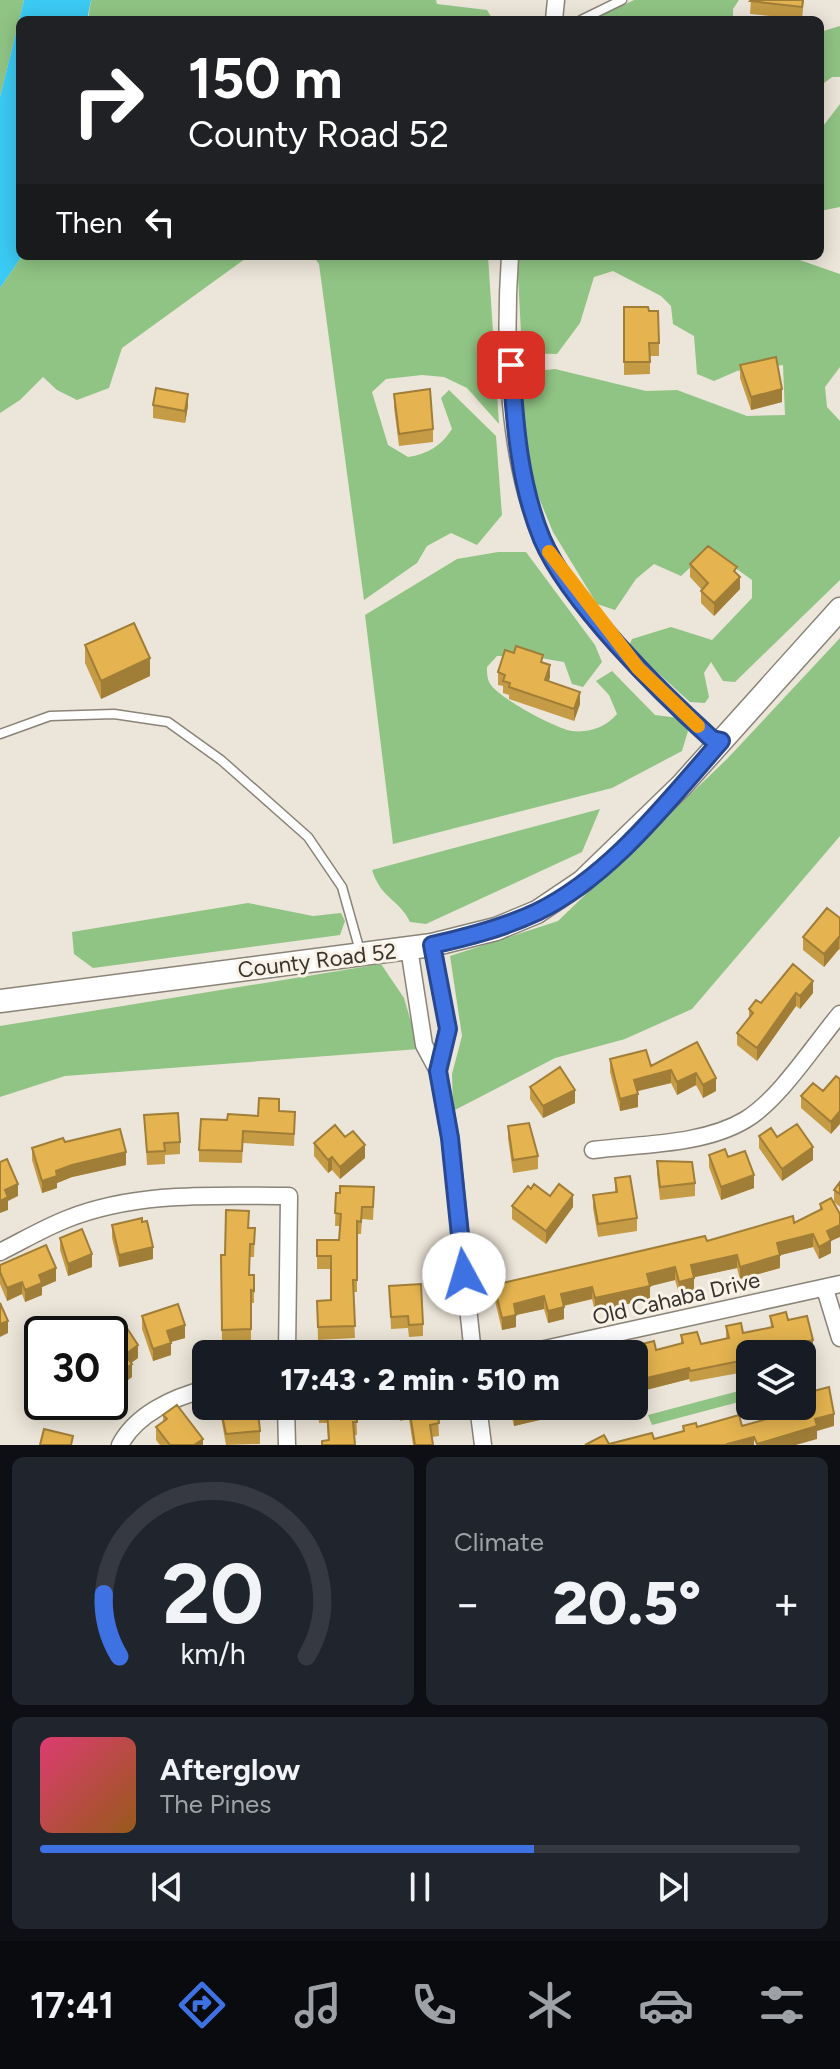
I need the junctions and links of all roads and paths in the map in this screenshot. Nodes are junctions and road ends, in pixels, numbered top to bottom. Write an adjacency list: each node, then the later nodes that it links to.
1 (622, 0): 2 (lane)
2 (589, 16)
3 (510, 260): 6 (street)
4 (840, 609): 6 (main road, County Road 52)
5 (0, 734): 9 (lane)
6 (721, 741): 7 (main road, County Road 52)
7 (432, 945): 8 (main road, County Road 52); 12 (street)
8 (409, 948): 9 (main road, County Road 52); 12 (street)
9 (361, 955): 10 (main road, County Road 52)
10 (0, 1001)
11 (840, 1014): 13 (street)
12 (438, 1071): 18 (street)
13 (593, 1150)
14 (0, 1252): 17 (street)
15 (832, 1287): 16 (street); 19 (street, Old Cahaba Drive)
16 (840, 1338)
17 (287, 1340)
18 (472, 1340)
19 (587, 1340)
20 (192, 1392): 23 (street)
21 (286, 1420): 24 (street)
22 (480, 1420): 25 (street)
23 (120, 1445)
24 (287, 1445)
25 (483, 1445)

